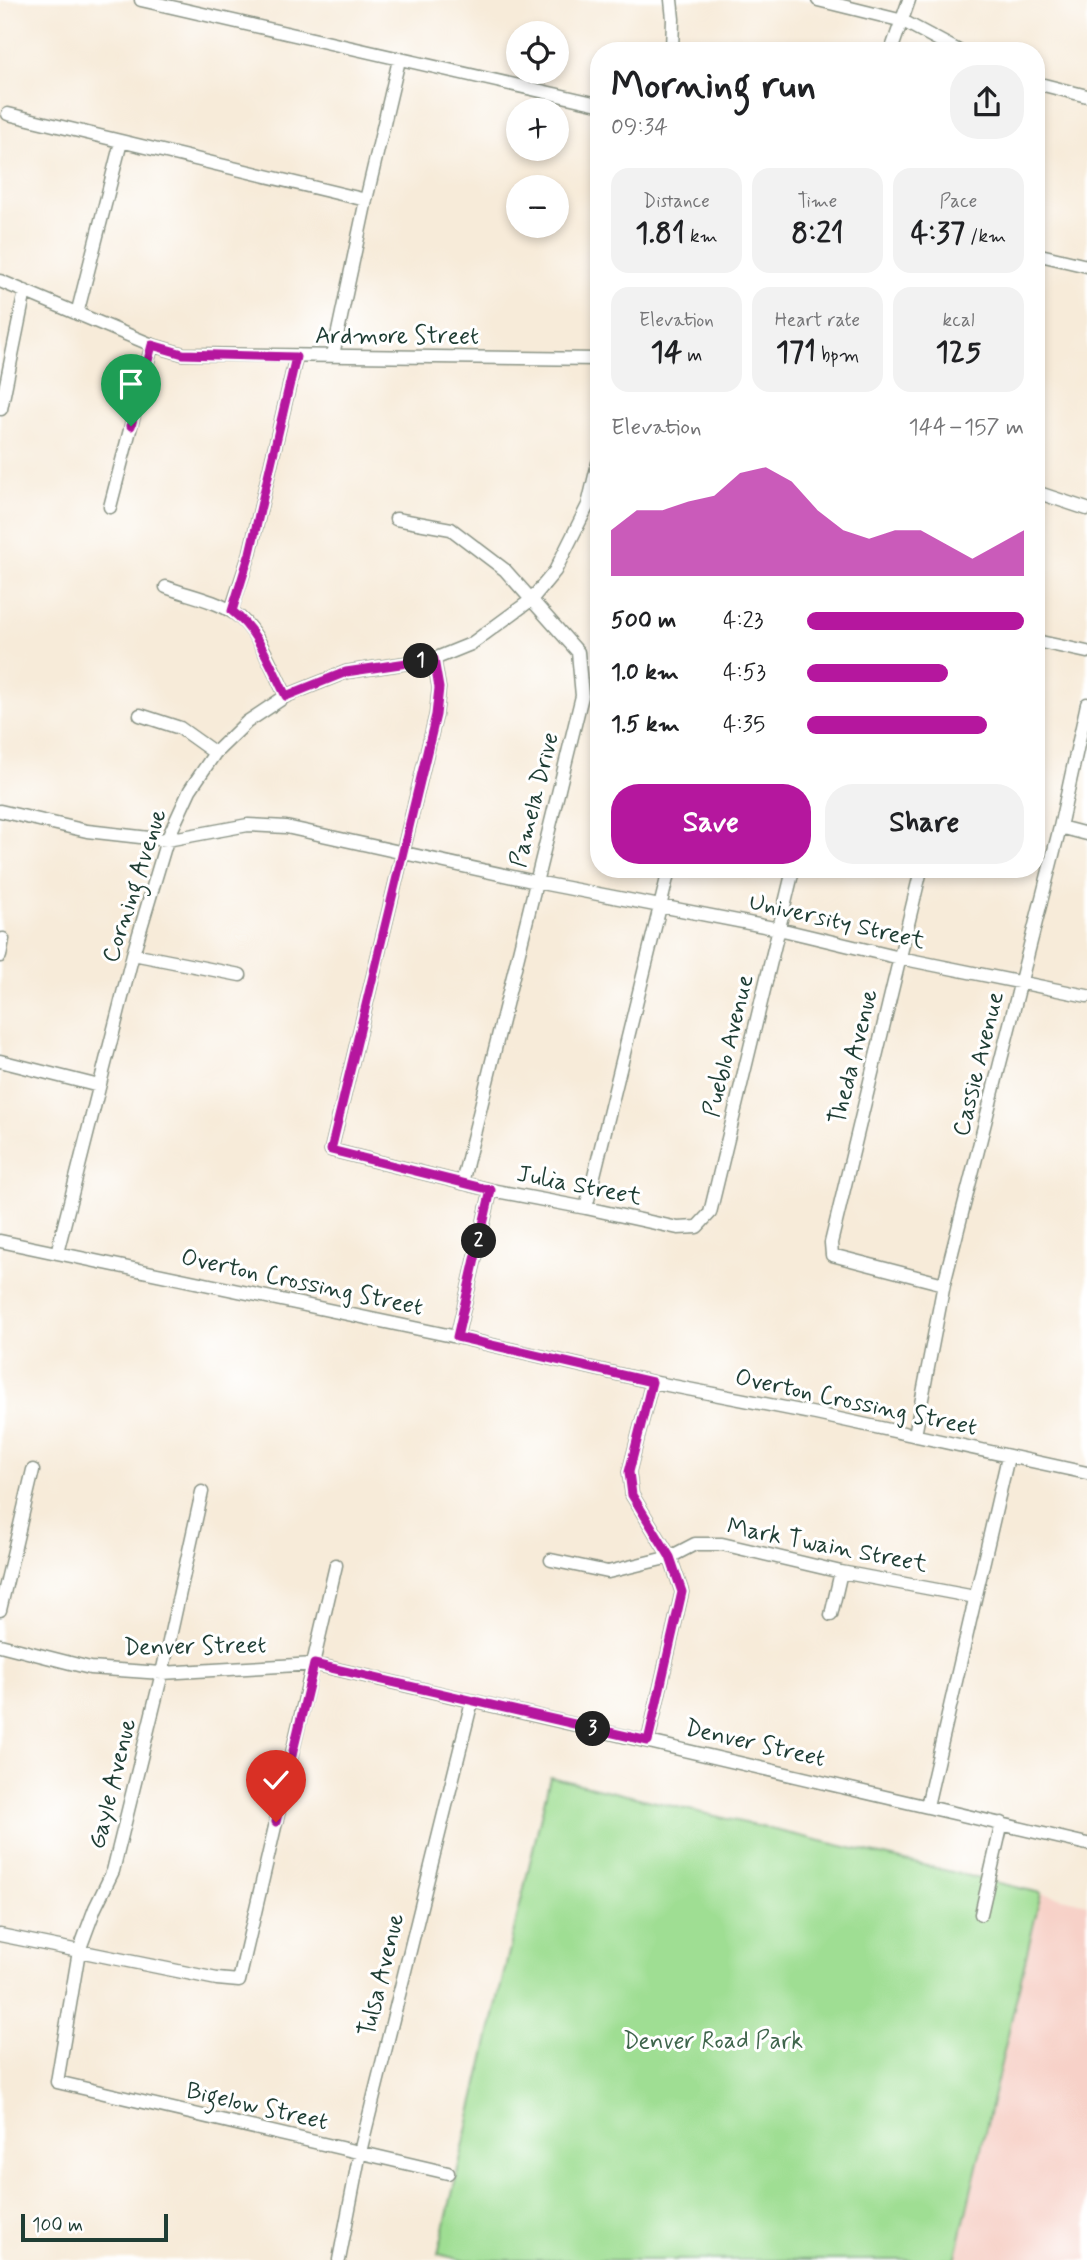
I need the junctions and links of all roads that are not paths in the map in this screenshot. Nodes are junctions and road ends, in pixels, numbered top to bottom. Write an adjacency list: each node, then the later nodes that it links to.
1 (141, 0): 9 (street)
2 (671, 0): 6 (street)
3 (818, 0): 5 (street)
4 (909, 0): 5 (street)
5 (903, 20): 7 (street); 8 (street)
6 (672, 42)
7 (894, 42)
8 (943, 42)
9 (399, 60): 12 (street); 15 (street)
10 (1045, 85): 11 (street)
11 (1087, 96)
12 (590, 102)
13 (8, 114): 14 (street)
14 (121, 142): 15 (street); 20 (street)
15 (366, 200): 22 (street)
16 (1045, 256): 17 (street)
17 (1087, 266)
18 (0, 281): 19 (street, Ardmore Street)
19 (25, 291): 20 (street, Ardmore Street); 25 (street)
20 (76, 314): 21 (street, Ardmore Street)
21 (152, 345): 23 (street, Ardmore Street); 27 (street)
22 (333, 355): 23 (street, Ardmore Street); 24 (street, Ardmore Street)
23 (296, 357): 33 (street)
24 (590, 359)
25 (1, 409)
26 (1045, 495): 28 (street)
27 (110, 507)
28 (1087, 509)
29 (590, 514): 32 (street, Corning Avenue)
30 (396, 519): 32 (street, Pamela Drive)
31 (166, 587): 33 (street)
32 (531, 600): 36 (street, Corning Avenue); 49 (street, Pamela Drive)
33 (232, 611): 37 (street)
34 (1045, 643): 35 (street)
35 (1087, 652)
36 (434, 659): 37 (street, Corning Avenue); 45 (street)
37 (286, 696): 40 (street, Corning Avenue)
38 (1087, 704): 42 (street, Cassie Avenue)
39 (140, 715): 40 (street)
40 (215, 753): 44 (street, Corning Avenue)
41 (0, 811): 44 (street, University Street)
42 (1060, 827): 43 (street); 57 (street, Cassie Avenue)
43 (1087, 834)
44 (166, 840): 45 (street, University Street); 53 (street, Corning Avenue)
45 (403, 852): 49 (street, University Street); 61 (street, Julia Street)
46 (667, 878): 50 (street)
47 (791, 878): 51 (street, Pueblo Avenue)
48 (919, 878): 55 (street, Theda Avenue)
49 (536, 882): 50 (street, University Street); 61 (street, Pamela Drive)
50 (660, 906): 51 (street, University Street); 63 (street)
51 (779, 929): 55 (street, University Street); 64 (street, Pueblo Avenue)
52 (4, 939): 54 (street)
53 (133, 954): 56 (street); 60 (street, Corning Avenue)
54 (0, 956)
55 (900, 958): 57 (street, University Street); 67 (street, Theda Avenue)
56 (240, 975)
57 (1022, 982): 58 (street, University Street); 67 (street, Cassie Avenue)
58 (1087, 996)
59 (0, 1062): 60 (street)
60 (99, 1086): 66 (street, Corning Avenue)
61 (462, 1183): 62 (street, Julia Street)
62 (491, 1190): 63 (street, Julia Street); 68 (street)
63 (586, 1208): 64 (street, Julia Street)
64 (696, 1227)
65 (0, 1241): 66 (street, Overton Crossing Street)
66 (57, 1253): 68 (street, Overton Crossing Street)
67 (944, 1284): 70 (street, Cassie Avenue)
68 (457, 1337): 69 (street, Overton Crossing Street)
69 (652, 1382): 70 (street, Overton Crossing Street); 75 (street)
70 (915, 1436): 71 (street, Overton Crossing Street)
71 (1008, 1457): 73 (street, Overton Crossing Street); 79 (street)
72 (33, 1469): 80 (street)
73 (1087, 1473)
74 (202, 1492): 84 (street, Gayle Avenue)
75 (670, 1557): 76 (street, Mark Twain Street); 78 (street, Mark Twain Street); 86 (street)
76 (551, 1560)
77 (336, 1565): 83 (street)
78 (841, 1572): 79 (street, Mark Twain Street); 81 (street)
79 (975, 1597): 87 (street)
80 (0, 1609)
81 (831, 1615)
82 (0, 1645): 84 (street, Denver Street)
83 (314, 1664): 84 (street, Denver Street); 85 (street, Denver Street); 92 (street)
84 (162, 1673): 92 (street, Gayle Avenue)
85 (472, 1701): 86 (street, Denver Street); 94 (street, Tulsa Avenue)
86 (648, 1741): 87 (street, Denver Street)
87 (926, 1806): 88 (street, Denver Street)
88 (1002, 1823): 89 (street, Denver Street); 90 (street)
89 (1087, 1844)
90 (981, 1914)
91 (0, 1935): 92 (street)
92 (79, 1951): 93 (street, Gayle Avenue)
93 (57, 2082): 94 (street, Bigelow Street)
94 (360, 2152): 95 (street, Bigelow Street); 96 (street, Tulsa Avenue)
95 (448, 2173)
96 (339, 2260)

